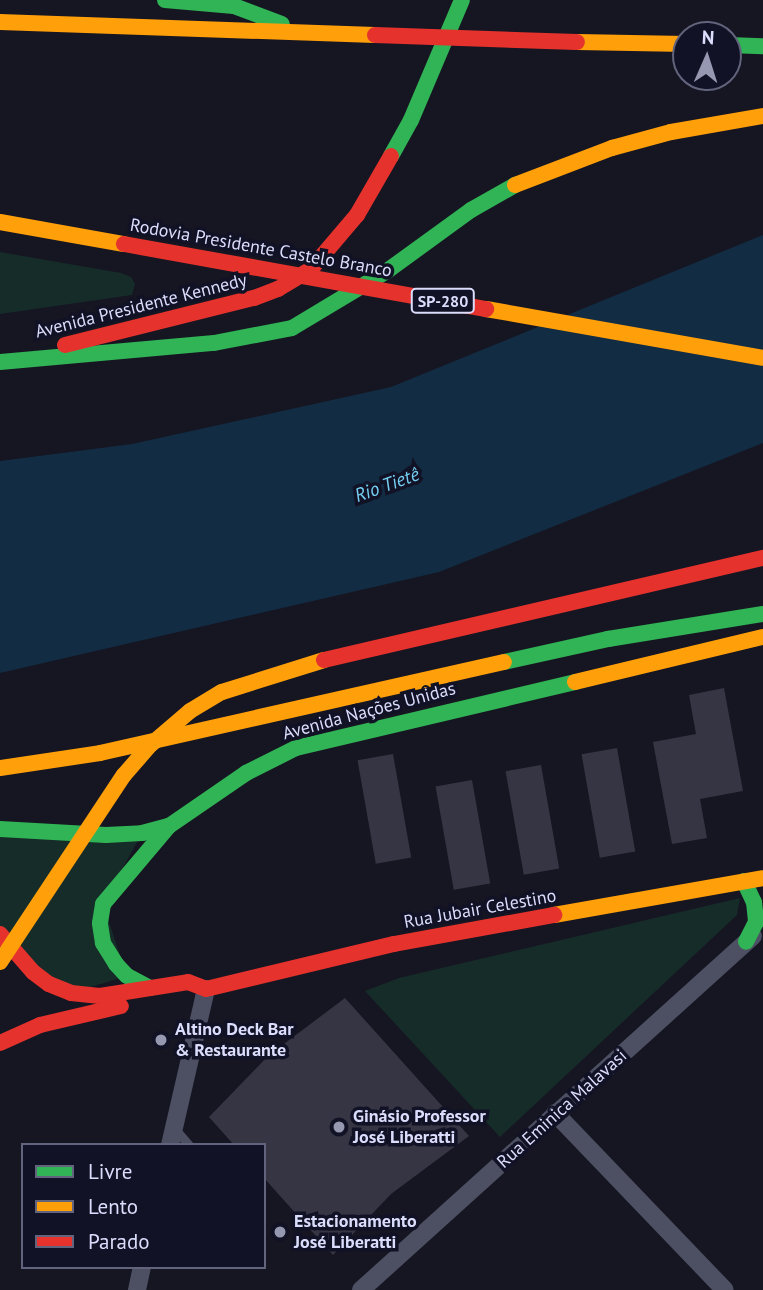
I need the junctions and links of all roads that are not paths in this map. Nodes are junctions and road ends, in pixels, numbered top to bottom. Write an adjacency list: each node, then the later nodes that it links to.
1 (165, 0): 4 (main road)
2 (462, 0): 11 (main road, Avenida Presidente Kennedy)
3 (0, 22): 4 (main road)
4 (306, 33): 5 (main road, bridge)
5 (672, 44)
6 (742, 45): 7 (main road)
7 (763, 46)
8 (763, 116): 11 (main road)
9 (0, 222): 10 (main road, Rodovia Presidente Castelo Branco / SP-280, bridge)
10 (763, 358)
11 (0, 362)
12 (763, 558): 23 (main road, bridge)
13 (763, 614): 15 (main road, bridge)
14 (763, 637): 16 (main road, Avenida Nações Unidas)
15 (0, 768)
16 (169, 826): 17 (main road, Avenida Nações Unidas); 24 (main road)
17 (0, 829)
18 (763, 878): 19 (main road, Rua Jubair Celestino)
19 (744, 881): 22 (main road); 25 (main road, Rua Jubair Celestino)
20 (763, 927): 22 (street, Rua Eminica Malavasi)
21 (0, 933): 24 (main road)
22 (746, 942): 27 (street, Rua Eminica Malavasi)
23 (0, 962)
24 (150, 988): 25 (main road)
25 (206, 989): 26 (main road, Rua Jubair Celestino); 28 (street)
26 (0, 1043)
27 (555, 1114): 31 (street, Rua Eminica Malavasi); 32 (street)
28 (172, 1136)
29 (142, 1269): 30 (street)
30 (137, 1290)
31 (360, 1290)
32 (725, 1290)

